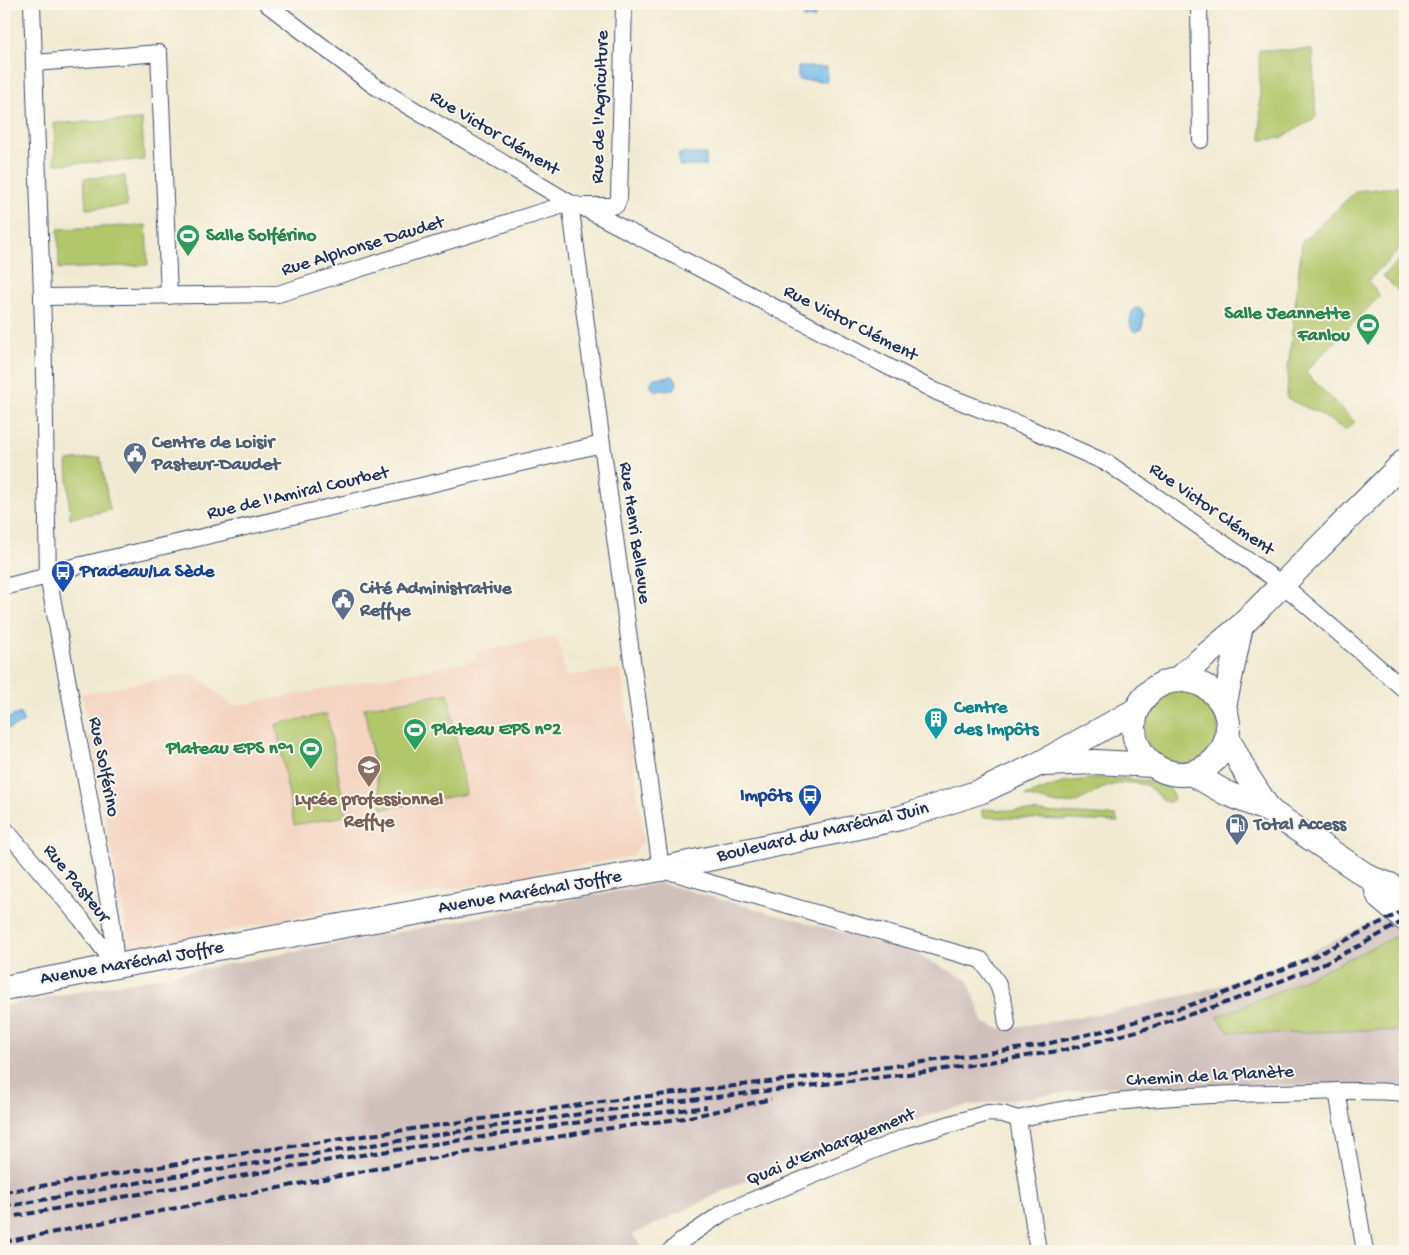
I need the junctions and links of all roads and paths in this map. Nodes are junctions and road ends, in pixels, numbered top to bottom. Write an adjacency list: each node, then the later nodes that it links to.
1 (32, 4): 5 (street, Rue Solférino)
2 (267, 4): 7 (street, Rue Victor Clément)
3 (624, 4): 7 (street, Rue de l'Agriculture)
4 (1199, 4): 6 (street)
5 (35, 63): 8 (street); 9 (street, Rue Solférino)
6 (1201, 140)
7 (575, 204): 8 (street, Rue Alphonse Daudet); 10 (street, Rue Henri Bellevue); 13 (street, Rue Victor Clément)
8 (169, 296): 9 (street, Rue Alphonse Daudet)
9 (42, 297): 12 (street, Rue Solférino)
10 (602, 444): 12 (street, Rue de l'Amiral Courbet); 26 (street, Rue Henri Bellevue)
11 (1405, 461): 13 (main road)
12 (48, 576): 14 (street, Rue de l'Amiral Courbet); 30 (street, Rue Solférino)
13 (1282, 584): 15 (main road); 17 (street, Rue Victor Clément)
14 (4, 587)
15 (1241, 626): 16 (main road); 18 (main road)
16 (1176, 680): 18 (main road); 19 (main road)
17 (1405, 690)
18 (1224, 707): 20 (main road)
19 (1138, 709): 21 (main road); 22 (main road, Boulevard du Maréchal Juin)
20 (1228, 736): 23 (main road); 24 (main road)
21 (1153, 764): 22 (main road, Boulevard du Maréchal Juin); 23 (main road)
22 (1030, 768): 26 (main road, Boulevard du Maréchal Juin)
23 (1191, 773): 24 (main road)
24 (1270, 810): 27 (main road)
25 (4, 828): 30 (street, Rue Pasteur)
26 (661, 870): 30 (main road, Avenue Maréchal Joffre); 32 (street, Avenue Maréchal Joffre)
27 (1370, 878): 28 (main road); 29 (main road)
28 (1405, 899)
29 (1405, 919)
30 (116, 966): 31 (main road, Avenue Maréchal Joffre)
31 (4, 988)
32 (1007, 1024)
33 (1337, 1092): 34 (street, Chemin de la Planète); 35 (street, Chemin de la Planète); 38 (street)
34 (1405, 1093)
35 (1018, 1119): 36 (street, Quai d'Embarquement); 37 (street)
36 (670, 1251)
37 (1038, 1251)
38 (1365, 1251)

